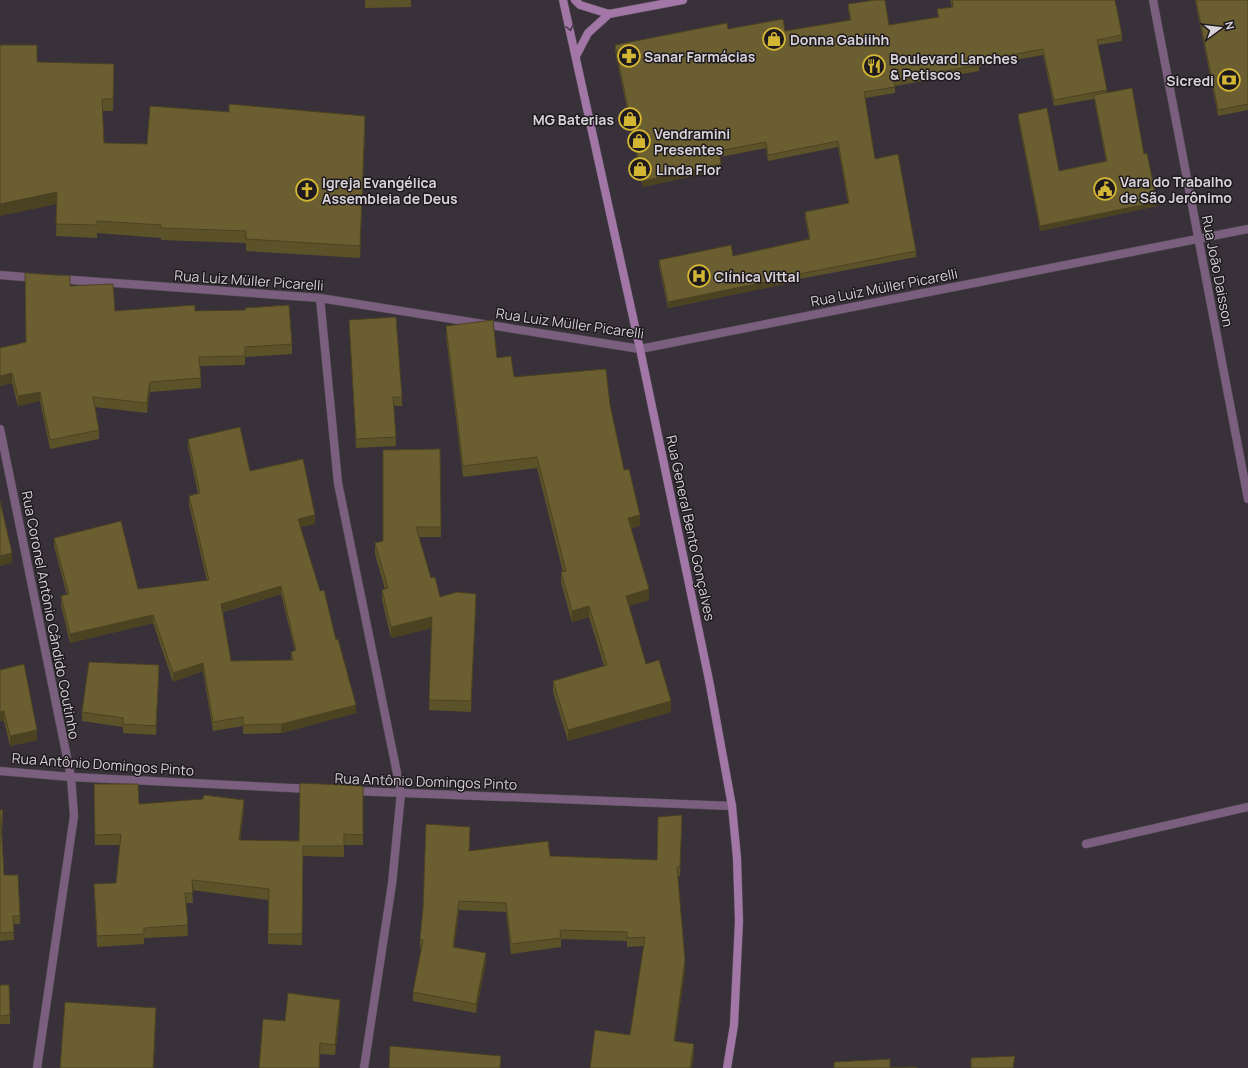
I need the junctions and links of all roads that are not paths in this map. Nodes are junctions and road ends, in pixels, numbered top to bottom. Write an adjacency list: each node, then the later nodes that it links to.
1 (563, 0): 6 (main road, Rua General Bento Gonçalves, one-way to 6)
2 (575, 0): 5 (main road)
3 (683, 0): 5 (main road)
4 (1153, 0): 8 (street, Rua João Daisson)
5 (609, 14): 6 (main road)
6 (576, 56): 11 (main road, Rua General Bento Gonçalves)
7 (1248, 229): 8 (street, Rua Luiz Müller Picarelli)
8 (1198, 239): 11 (street, Rua Luiz Müller Picarelli); 13 (street, Rua João Daisson)
9 (0, 275): 10 (street, Rua Luiz Müller Picarelli)
10 (320, 298): 11 (street, Rua Luiz Müller Picarelli); 18 (street)
11 (640, 349): 19 (main road, Rua General Bento Gonçalves)
12 (0, 429): 15 (street, Rua Coronel Antônio Cândido Coutinho)
13 (1248, 499)
14 (0, 771): 15 (street, Rua Antônio Domingos Pinto)
15 (71, 777): 16 (street, Rua Antônio Domingos Pinto); 22 (street, Rua Coronel Antônio Cândido Coutinho)
16 (322, 790)
17 (346, 791): 18 (street, Rua Antônio Domingos Pinto)
18 (401, 794): 19 (street, Rua Antônio Domingos Pinto); 23 (street)
19 (732, 806): 24 (main road, Rua General Bento Gonçalves)
20 (1248, 807): 21 (street)
21 (1086, 844)
22 (38, 1068)
23 (364, 1068)
24 (727, 1068)

